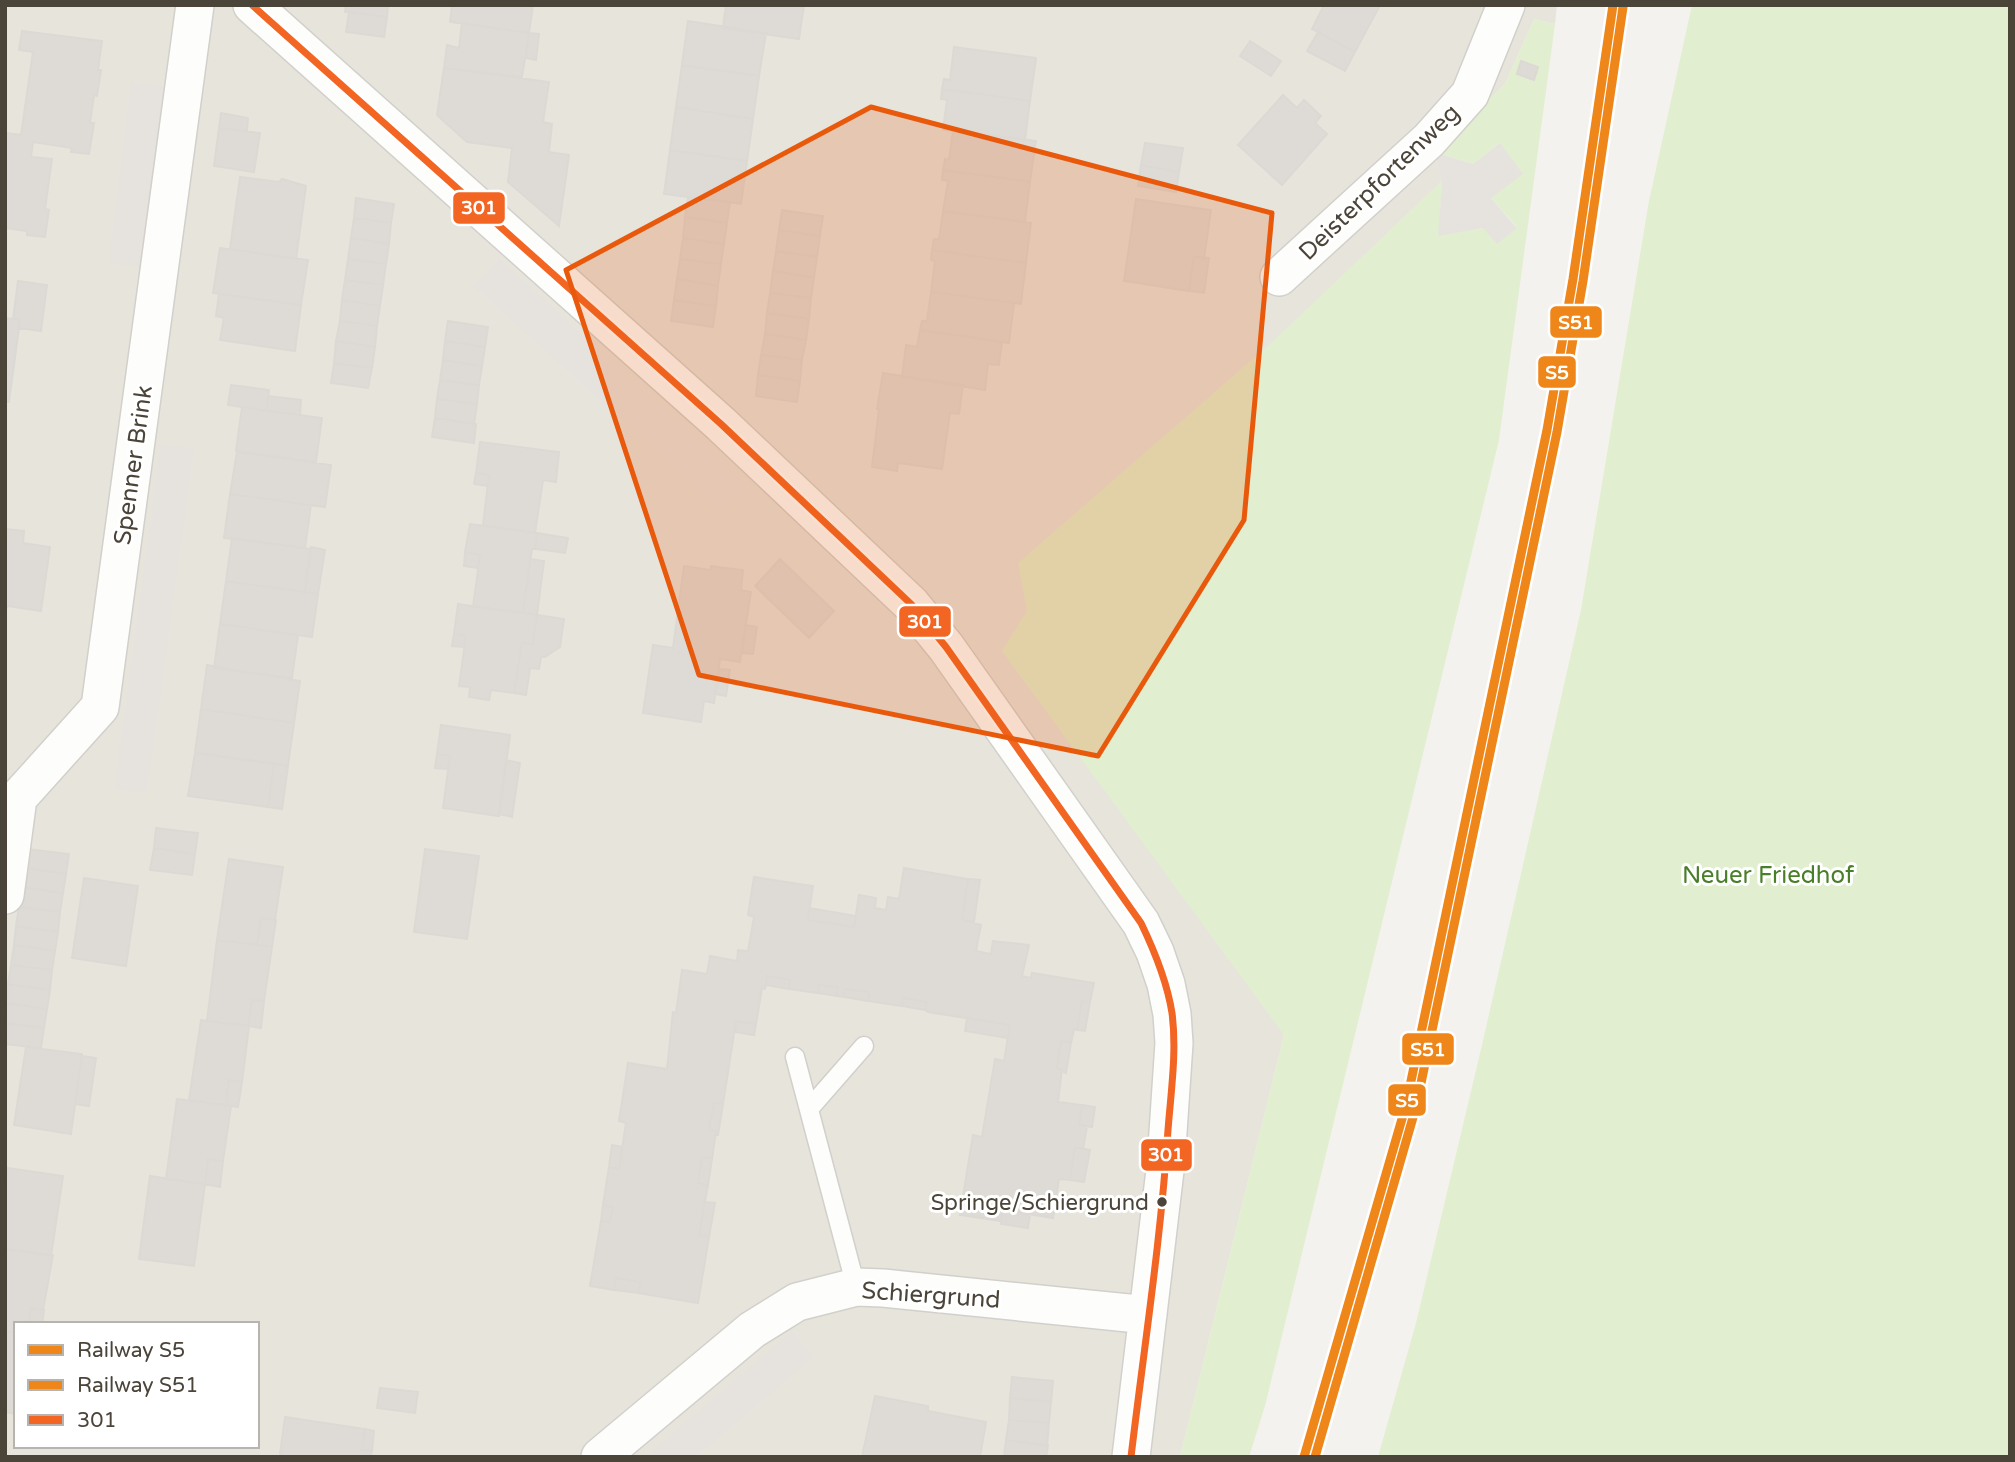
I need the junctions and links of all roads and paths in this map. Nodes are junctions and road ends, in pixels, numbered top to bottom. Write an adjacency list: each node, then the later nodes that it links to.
1 (195, 5): 5 (street, Spenner Brink)
2 (251, 5): 10 (street)
3 (1506, 5): 4 (street, Deisterpfortenweg)
4 (1279, 277)
5 (5, 895)
6 (864, 1046): 8 (lane)
7 (795, 1057): 8 (lane)
8 (809, 1109): 9 (lane)
9 (856, 1287): 10 (street, Schiergrund); 11 (street, Schiergrund)
10 (1149, 1315): 12 (street)
11 (600, 1457)
12 (1131, 1457)

